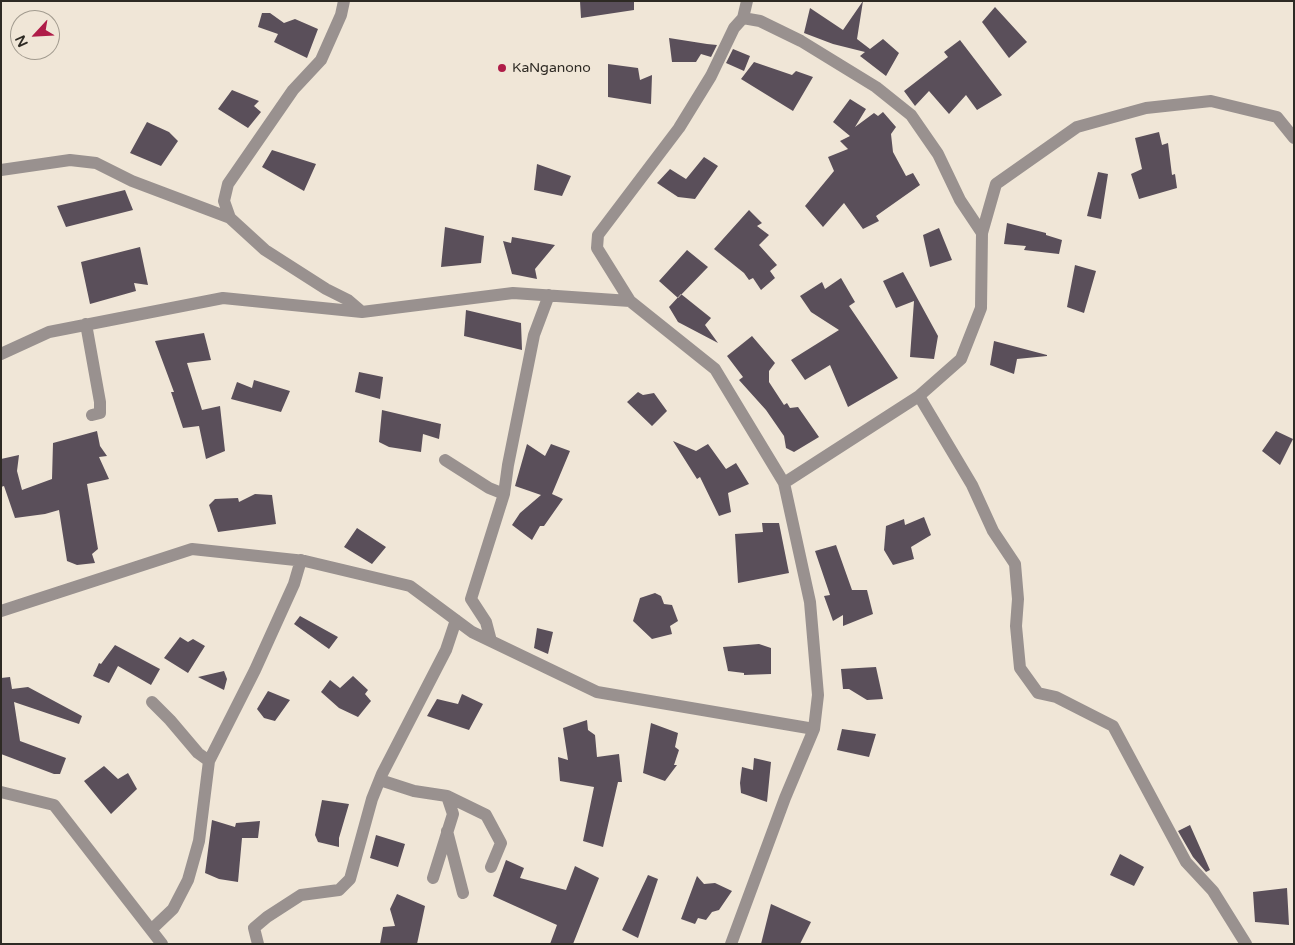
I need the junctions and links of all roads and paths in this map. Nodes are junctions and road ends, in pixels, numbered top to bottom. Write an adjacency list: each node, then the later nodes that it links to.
1 (344, 1): 6 (street)
2 (747, 1): 3 (street)
3 (743, 18): 7 (street); 9 (street)
4 (1294, 138): 7 (street)
5 (1, 170): 6 (street)
6 (230, 218): 10 (street)
7 (982, 233): 13 (street)
8 (548, 295): 9 (street); 10 (street); 17 (street)
9 (630, 301): 16 (street)
10 (362, 312): 11 (street)
11 (86, 324): 12 (street); 14 (street)
12 (1, 354)
13 (919, 396): 16 (street); 36 (street)
14 (92, 415)
15 (445, 460): 17 (street)
16 (784, 483): 23 (street)
17 (504, 494): 21 (street)
18 (301, 560): 19 (street); 20 (street); 24 (street)
19 (1, 611)
20 (456, 620): 21 (street); 25 (street)
21 (491, 640): 23 (street)
22 (152, 702): 24 (street)
23 (814, 729): 35 (street)
24 (209, 761): 32 (street)
25 (380, 780): 27 (street); 34 (street)
26 (1, 792): 32 (street)
27 (448, 796): 28 (street); 29 (street)
28 (447, 831): 30 (street); 31 (street)
29 (491, 867)
30 (433, 878)
31 (464, 893)
32 (152, 929): 33 (street)
33 (162, 944)
34 (258, 944)
35 (731, 944)
36 (1246, 944)

